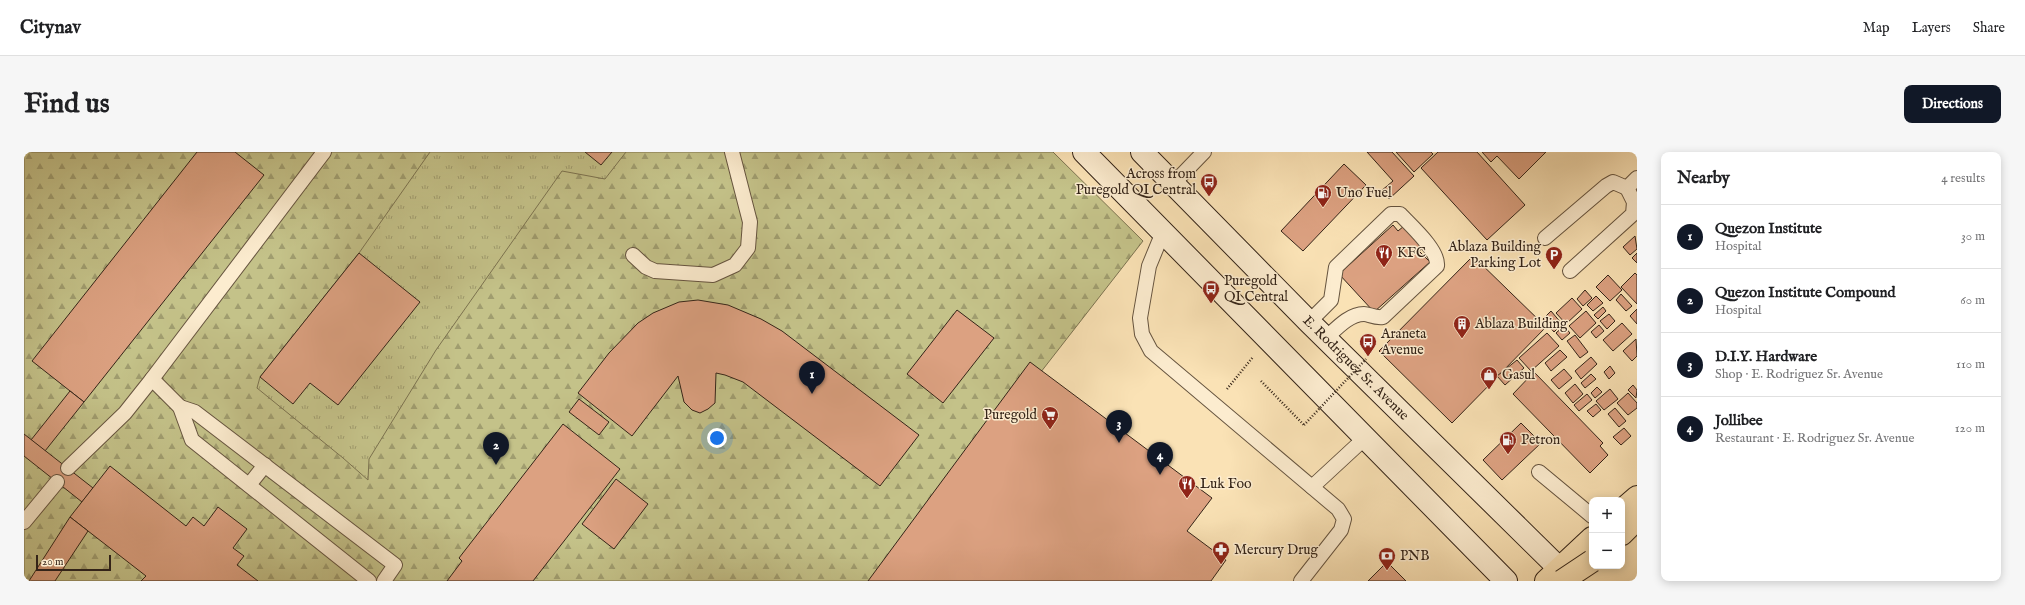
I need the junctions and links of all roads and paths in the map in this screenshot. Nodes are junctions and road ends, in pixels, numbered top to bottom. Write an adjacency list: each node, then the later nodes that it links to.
1 (324, 152): 17 (lane)
2 (732, 152): 11 (lane)
3 (1084, 152): 9 (main road)
4 (1204, 152): 7 (lane)
5 (1146, 153): 7 (main road, E. Rodriguez Sr. Avenue)
6 (1637, 178): 8 (lane)
7 (1174, 183): 13 (main road, E. Rodriguez Sr. Avenue)
8 (1627, 188): 10 (lane); 12 (lane)
9 (1163, 232): 21 (main road); 27 (lane)
10 (1545, 238)
11 (633, 255)
12 (1570, 271)
13 (1309, 322): 14 (main road, E. Rodriguez Sr. Avenue); 14 (lane)
14 (1326, 338): 37 (main road, E. Rodriguez Sr. Avenue)
15 (1253, 356): 19 (path)
16 (1366, 359): 18 (path, bridge)
17 (152, 379): 20 (lane); 23 (lane)
18 (1261, 381)
19 (1230, 386)
20 (180, 408): 22 (lane); 26 (lane)
21 (1365, 438): 27 (lane); 41 (main road)
22 (265, 465): 26 (lane); 39 (lane)
23 (68, 468)
24 (1539, 472): 30 (lane)
25 (57, 482): 32 (lane)
26 (249, 485): 38 (lane)
27 (1312, 487): 40 (lane)
28 (1637, 497): 29 (main road)
29 (1625, 507)
30 (1589, 514)
31 (1637, 519): 33 (main road)
32 (24, 522)
33 (1623, 533)
34 (1589, 542): 37 (main road)
35 (1589, 563): 37 (main road, bridge)
36 (1589, 566): 37 (main road)
37 (1563, 579)
38 (369, 581)
39 (384, 581)
40 (1301, 581)
41 (1506, 581)

